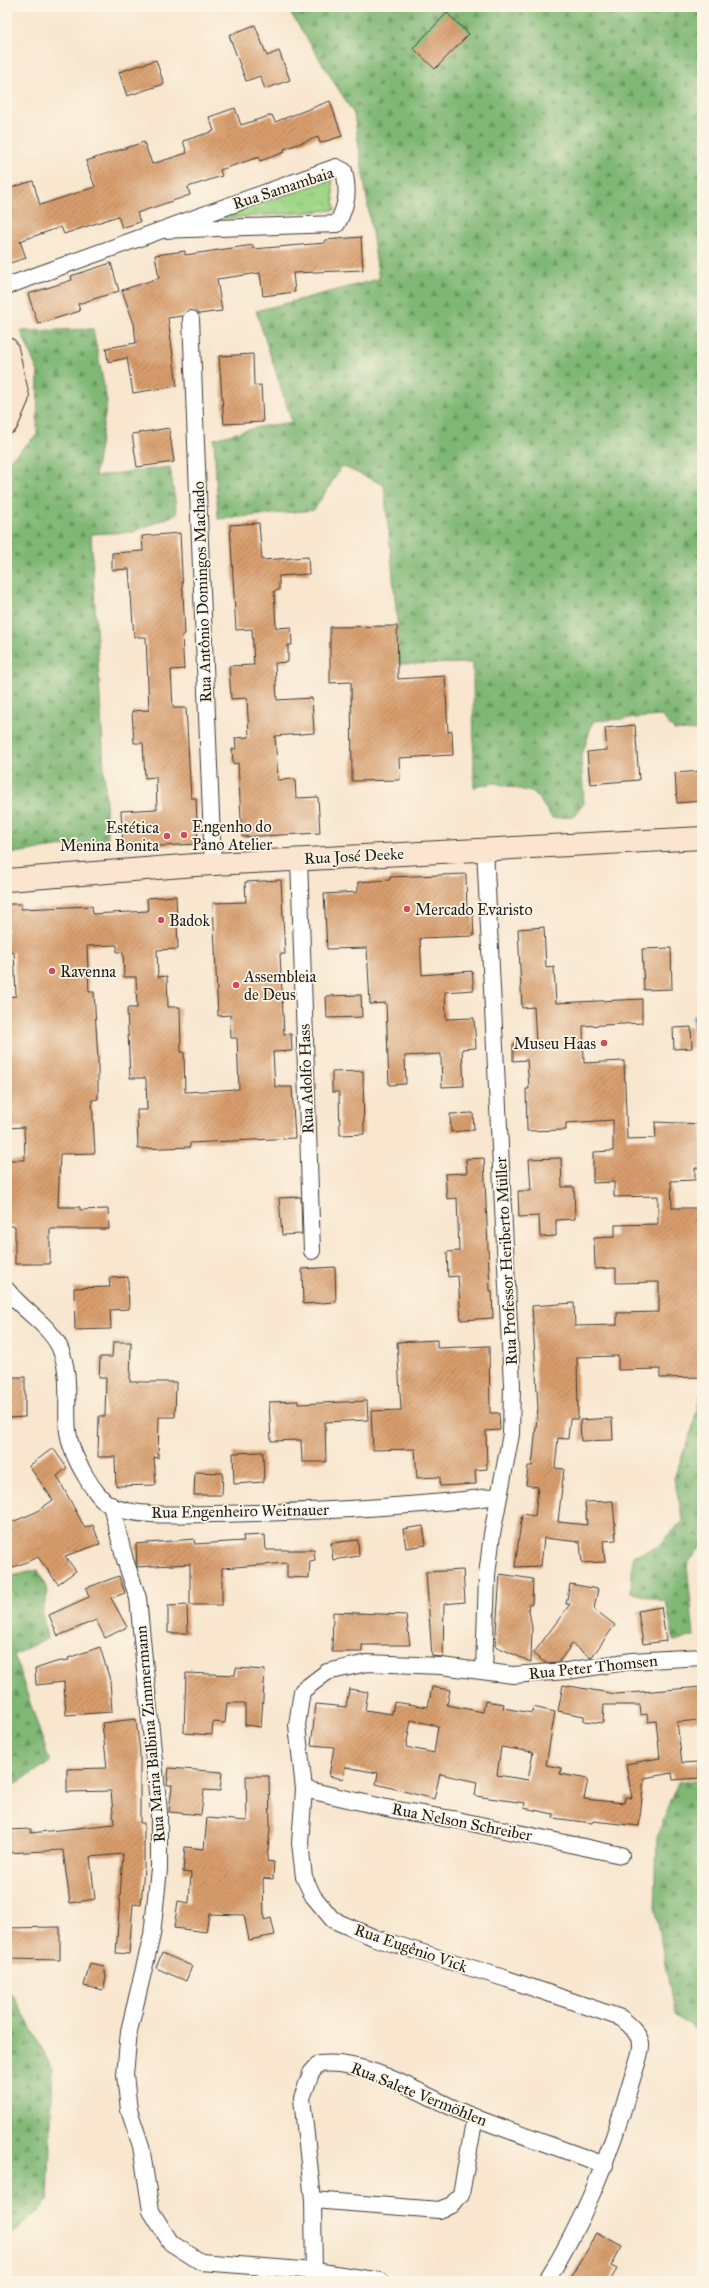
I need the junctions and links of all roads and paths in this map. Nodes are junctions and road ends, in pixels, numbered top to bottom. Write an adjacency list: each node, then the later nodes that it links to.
1 (161, 230): 1 (street, Rua Samambaia); 2 (street, Rua Samambaia)
2 (7, 286)
3 (191, 319): 9 (street, Rua Antônio Domingos Machado)
4 (7, 349): 5 (street)
5 (7, 423)
6 (702, 838): 7 (street, Rua José Deeke)
7 (485, 849): 8 (street, Rua José Deeke); 14 (street, Rua Professor Heriberto Müller)
8 (299, 859): 9 (street, Rua José Deeke); 11 (street, Rua Adolfo Hass)
9 (213, 864): 10 (street, Rua José Deeke)
10 (7, 880)
11 (312, 1251)
12 (7, 1290): 13 (street)
13 (12, 1306): 15 (street)
14 (499, 1496): 15 (street, Rua Engenheiro Weitnauer); 17 (street, Rua Professor Heriberto Müller)
15 (111, 1506): 23 (street, Rua Maria Balbina Zimmermann)
16 (702, 1657): 17 (street, Rua Peter Thomsen)
17 (484, 1671): 18 (street, Rua Eugênio Vick)
18 (304, 1789): 19 (street, Rua Nelson Schreiber); 21 (street, Rua Eugênio Vick)
19 (621, 1855)
20 (474, 2117): 21 (street, Rua Salete Vermöhlen); 22 (street); 22 (street, Rua Salete Vermöhlen)
21 (605, 2165): 25 (street, Rua Eugênio Vick)
22 (313, 2200): 23 (street, Rua Salete Vermöhlen)
23 (314, 2276): 24 (street, Rua Maria Balbina Zimmermann)
24 (381, 2281)
25 (546, 2281)

